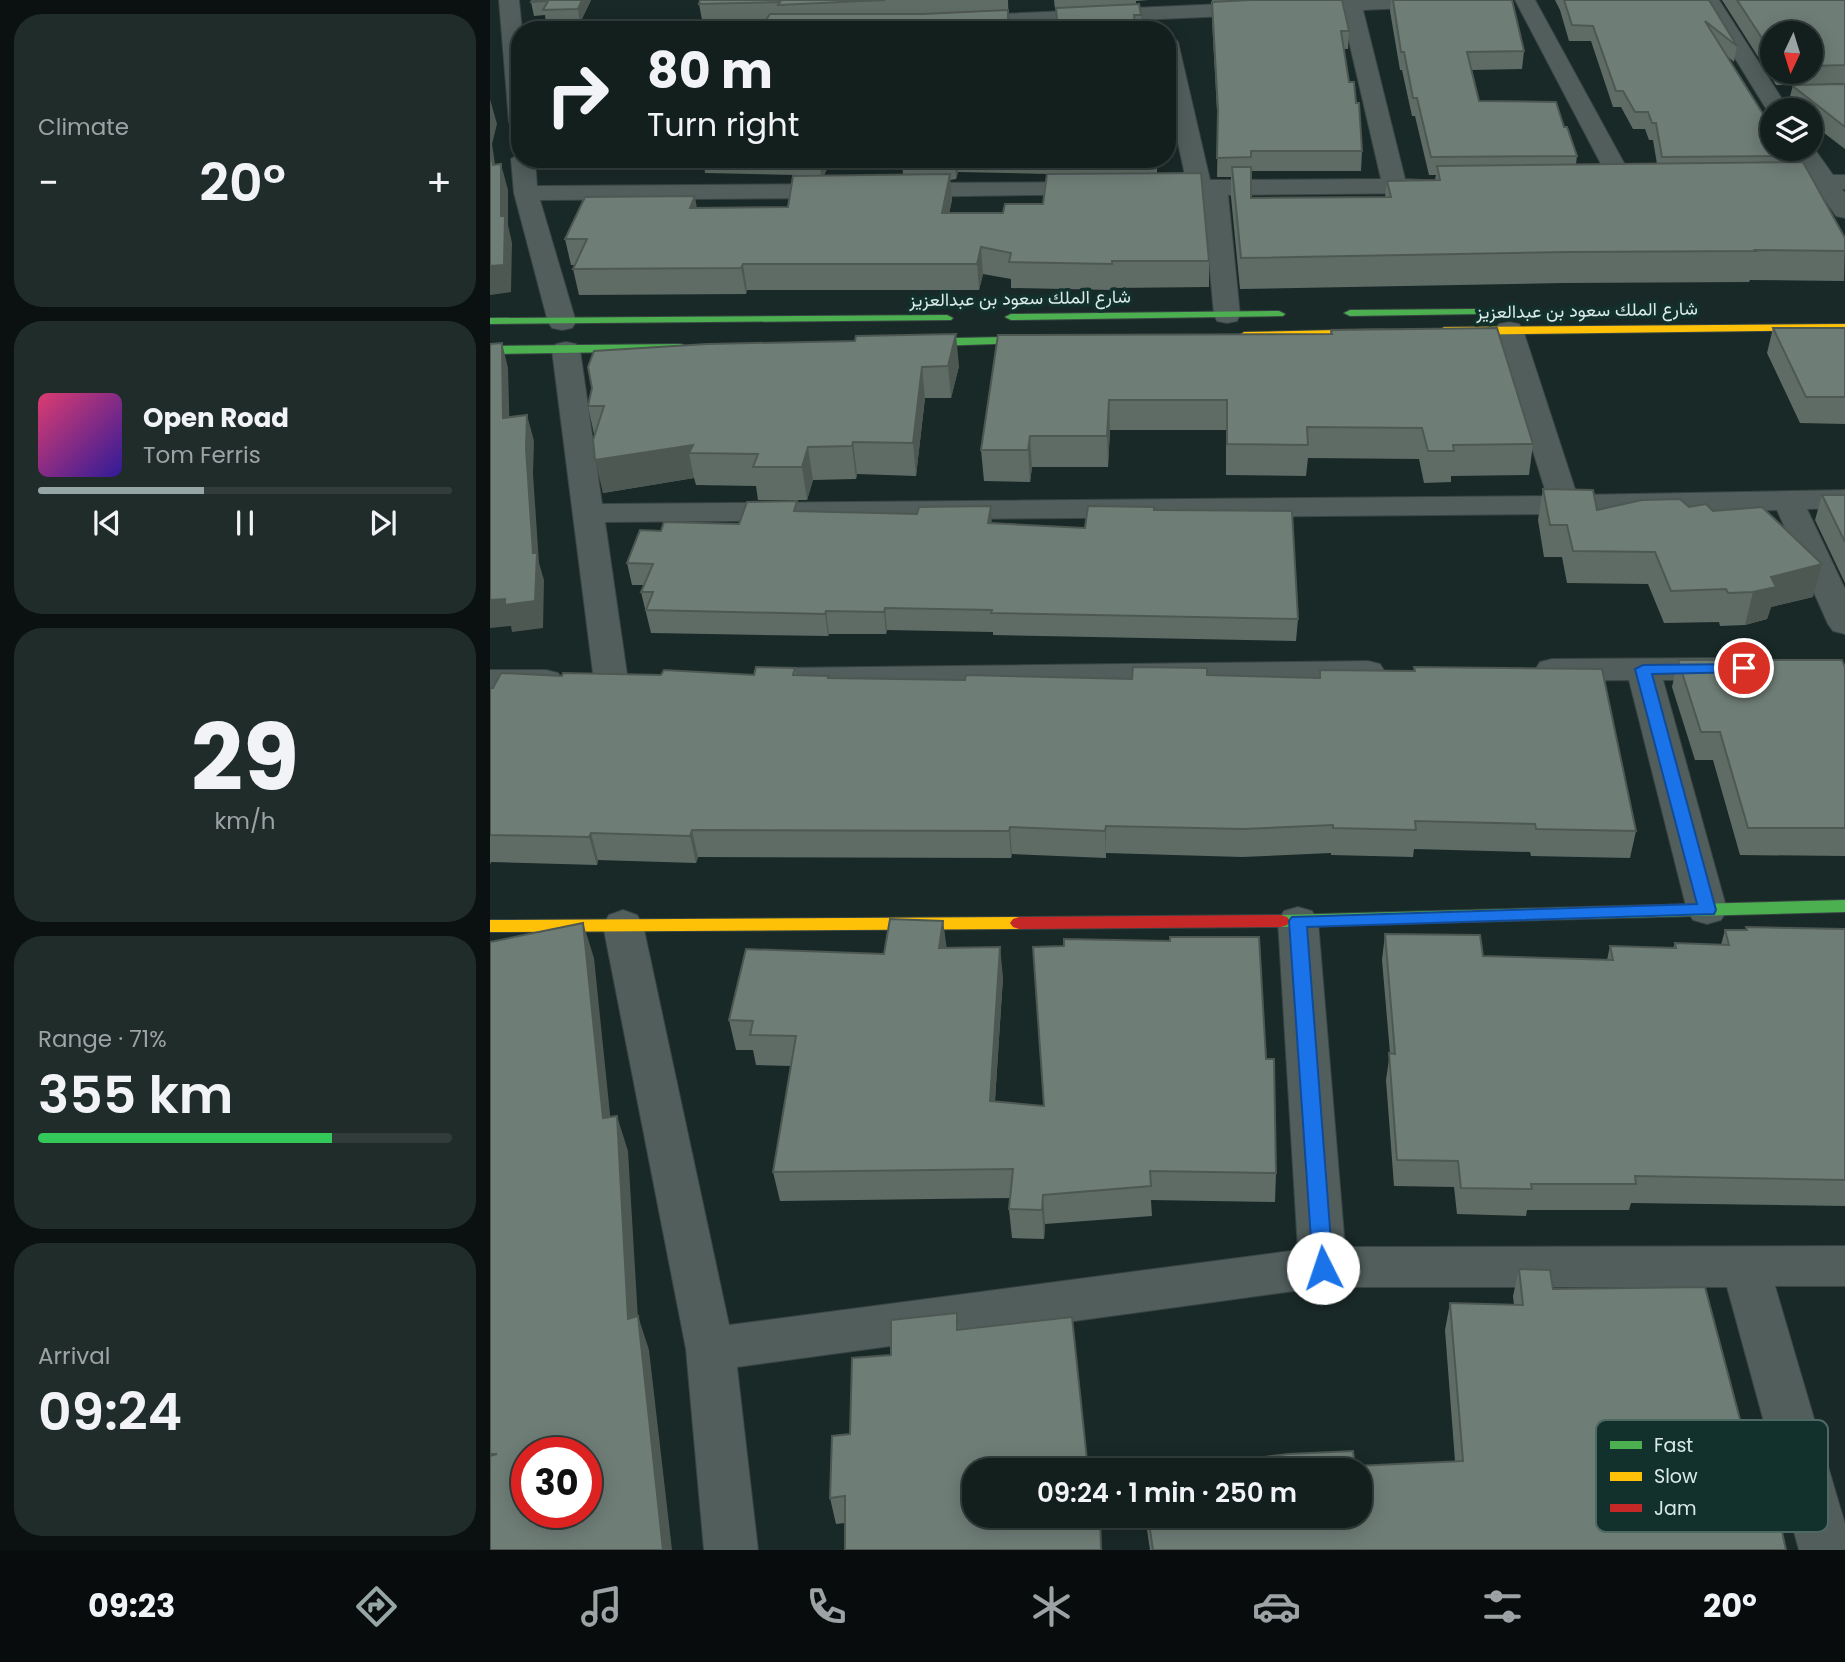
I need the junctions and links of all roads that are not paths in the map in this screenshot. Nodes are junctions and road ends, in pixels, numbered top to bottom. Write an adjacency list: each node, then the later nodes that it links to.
1 (509, 0): 6 (street)
2 (1447, 0): 5 (street)
3 (1525, 0): 16 (street)
4 (1709, 0): 8 (street)
5 (1351, 4): 7 (street); 18 (street)
6 (513, 21)
7 (1163, 21)
8 (1779, 98)
9 (1176, 106): 19 (street)
10 (1814, 161): 12 (street)
11 (524, 168): 22 (street)
12 (1835, 183): 14 (street); 23 (street)
13 (1651, 184): 16 (street)
14 (1745, 184)
15 (1597, 185): 16 (street)
16 (1624, 185)
17 (1462, 186): 18 (street)
18 (1395, 187): 19 (street)
19 (1208, 188): 21 (street); 30 (street)
20 (856, 191): 22 (street)
21 (884, 191)
22 (526, 193): 34 (street)
23 (1845, 211)
24 (1296, 314): 30 (main road, شارع الملك سعود بن عبدالعزيز)
25 (1337, 314): 29 (main road, شارع الملك سعود بن عبدالعزيز)
26 (992, 317): 30 (main road, شارع الملك سعود بن عبدالعزيز)
27 (964, 318): 34 (main road, شارع الملك سعود بن عبدالعزيز)
28 (490, 321): 34 (main road, شارع الملك سعود بن عبدالعزيز)
29 (1499, 321): 31 (main road, شارع الملك سعود بن عبدالعزيز); 33 (main road, شارع الملك سعود بن عبدالعزيز); 41 (street)
30 (1229, 325): 32 (main road, شارع الملك سعود بن عبدالعزيز)
31 (1845, 327)
32 (1398, 332)
33 (1426, 332)
34 (564, 336): 37 (main road, شارع الملك سعود بن عبدالعزيز); 38 (main road, شارع الملك سعود بن عبدالعزيز); 42 (street)
35 (1065, 339): 36 (main road, شارع الملك سعود بن عبدالعزيز)
36 (885, 343)
37 (691, 347)
38 (490, 350)
39 (1845, 499): 40 (street)
40 (1788, 500): 41 (street); 43 (street)
41 (1565, 505): 42 (street)
42 (588, 513): 49 (street)
43 (1845, 624)
44 (1751, 668): 45 (street)
45 (1643, 669): 46 (street); 51 (street)
46 (1517, 671)
47 (1406, 672): 48 (street)
48 (751, 679)
49 (490, 681)
50 (1845, 906): 51 (main road)
51 (1707, 910): 52 (main road)
52 (1298, 921): 53 (main road); 57 (street)
53 (623, 925): 54 (main road); 58 (street)
54 (490, 926)
55 (1745, 1266): 56 (street); 57 (street); 59 (street)
56 (1845, 1266)
57 (1323, 1268): 58 (street)
58 (710, 1349): 61 (street)
59 (1789, 1420)
60 (1821, 1532): 62 (street)
61 (731, 1550)
62 (1826, 1550)

